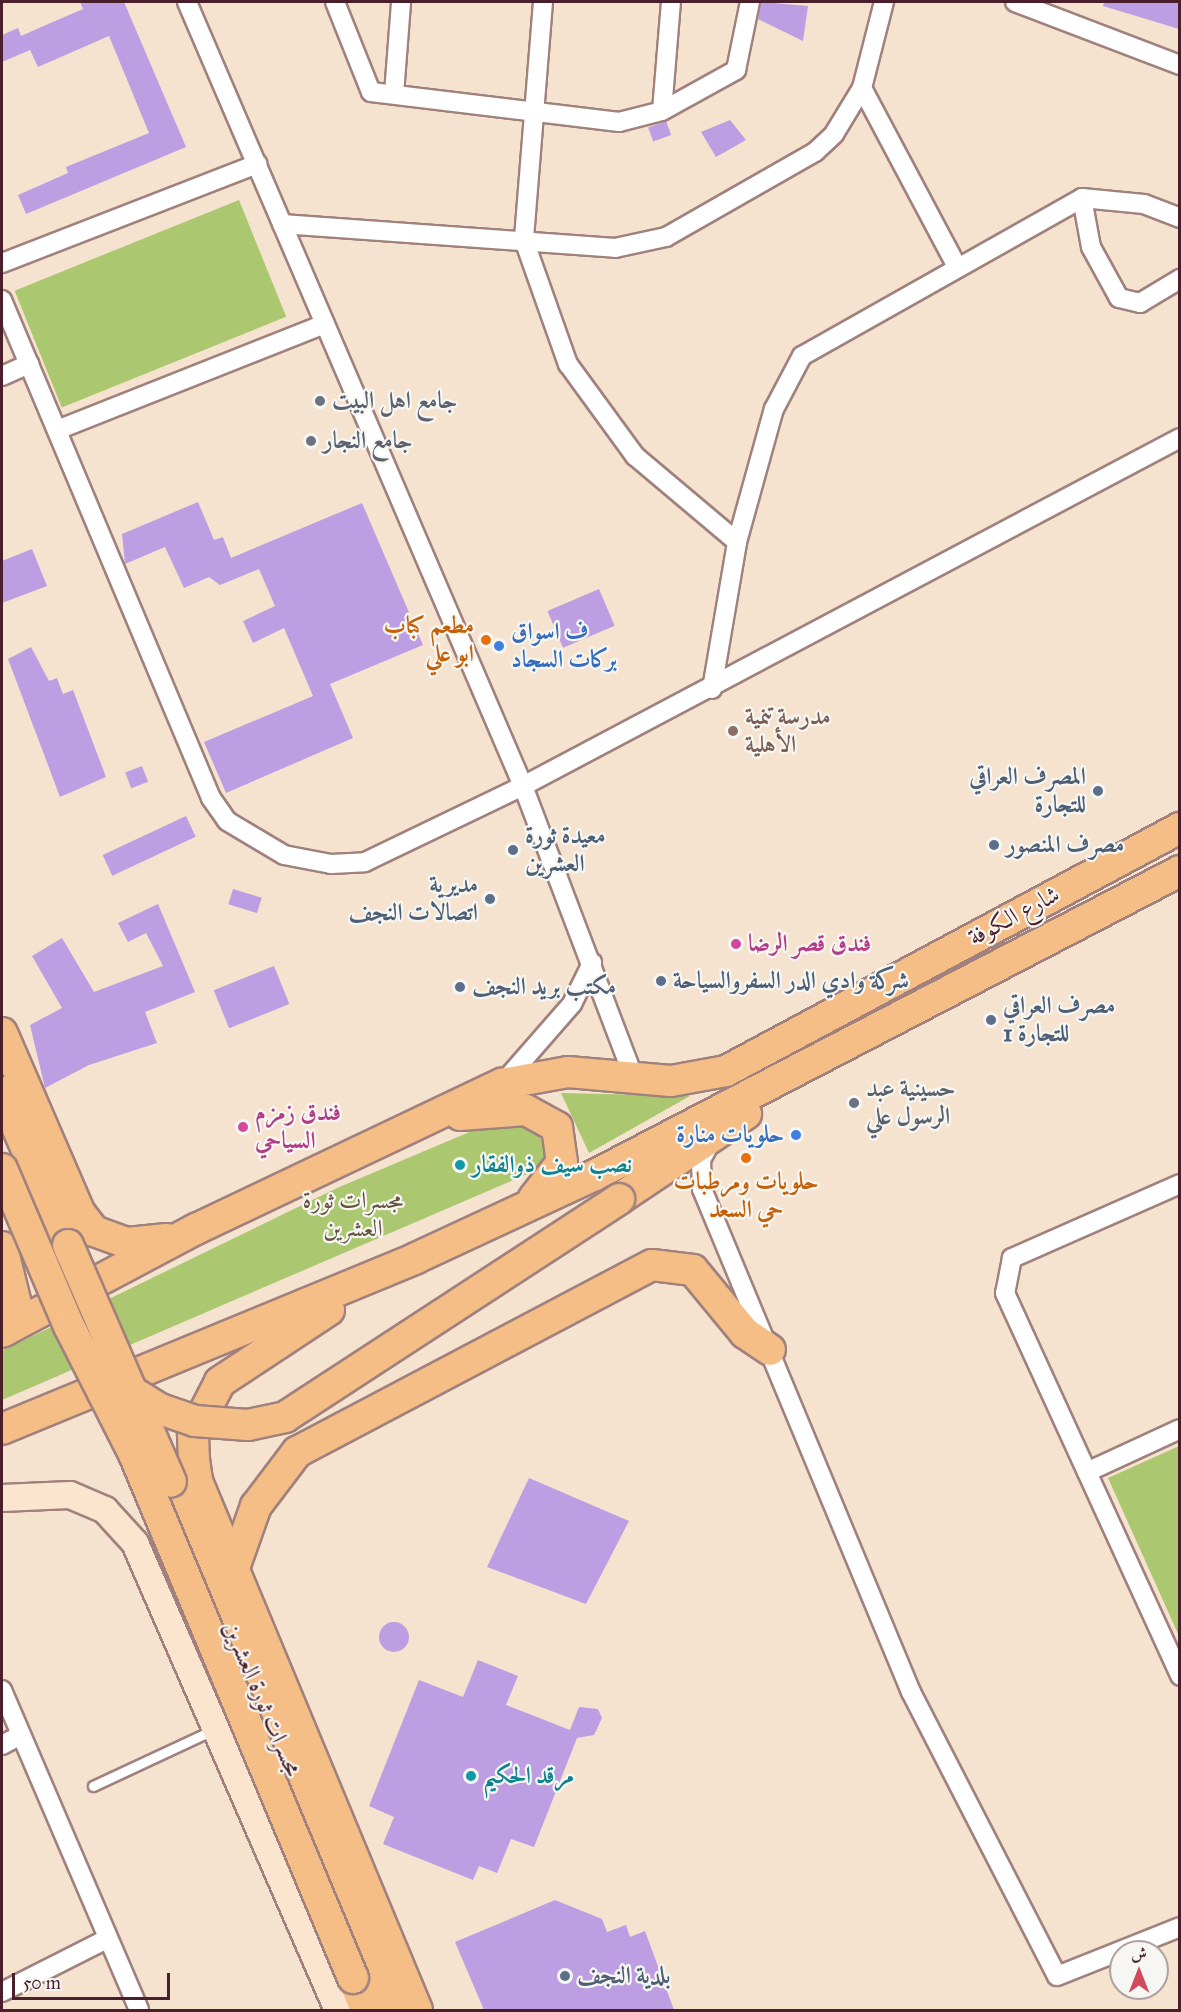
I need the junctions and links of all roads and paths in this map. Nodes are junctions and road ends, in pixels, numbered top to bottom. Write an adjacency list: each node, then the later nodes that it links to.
1 (188, 2): 14 (street)
2 (335, 2): 11 (street)
3 (401, 2): 11 (street)
4 (543, 2): 13 (street)
5 (671, 2): 12 (street)
6 (750, 2): 12 (street)
7 (884, 2): 10 (street)
8 (1015, 2): 9 (street)
9 (1179, 65)
10 (862, 88): 18 (street); 20 (street)
11 (394, 94): 13 (street)
12 (662, 111): 13 (street)
13 (537, 112): 18 (street)
14 (257, 164): 17 (street); 19 (street)
15 (1082, 198): 16 (street); 20 (street); 21 (street)
16 (1179, 218)
17 (282, 224): 18 (street); 23 (street)
18 (524, 240): 28 (street)
19 (2, 263)
20 (957, 267): 28 (street)
21 (1179, 279)
22 (2, 300): 24 (street)
23 (325, 324): 26 (street); 30 (street)
24 (29, 364): 25 (street); 26 (street)
25 (2, 376)
26 (57, 430): 30 (street)
27 (1179, 438): 29 (street)
28 (737, 542): 29 (street)
29 (712, 689): 30 (street)
30 (523, 786): 33 (street)
31 (1179, 828): 36 (highway, شارع الكوفة)
32 (1179, 871): 35 (highway, شارع الكوفة)
33 (592, 963): 36 (street); 37 (street)
34 (2, 1033): 46 (highway)
35 (858, 1039): 40 (highway); 45 (highway)
36 (634, 1077): 37 (highway, شارع الكوفة)
37 (502, 1084): 39 (highway, شارع الكوفة)
38 (2, 1092): 47 (highway, مجسرات ثورة العشرين)
39 (414, 1130): 45 (highway); 46 (highway)
40 (722, 1131): 51 (highway, bridge); 52 (street)
41 (2, 1158): 47 (highway)
42 (2, 1169): 51 (highway, مجسرات ثورة العشرين, bridge)
43 (1179, 1184): 55 (street)
44 (2, 1205): 51 (highway, bridge)
45 (501, 1219): 49 (highway)
46 (196, 1229): 50 (highway)
47 (68, 1245): 70 (highway, مجسرات ثورة العشرين, bridge)
48 (3, 1258): 50 (highway)
49 (416, 1258): 53 (highway); 57 (highway)
50 (4, 1331)
51 (75, 1339): 69 (highway, مجسرات ثورة العشرين, bridge)
52 (770, 1350): 57 (highway); 64 (street)
53 (2, 1429)
54 (1179, 1429): 55 (street)
55 (1087, 1472): 58 (street)
56 (2, 1498): 60 (main road)
57 (234, 1568): 71 (highway)
58 (1179, 1675)
59 (2, 1690): 61 (street)
60 (218, 1728): 63 (lane); 68 (main road)
61 (21, 1736): 62 (street); 65 (street)
62 (2, 1745)
63 (93, 1786)
64 (1179, 1927)
65 (107, 1939): 66 (street); 67 (street)
66 (2, 1992)
67 (139, 2010)
68 (338, 2010)
69 (366, 2010)
70 (392, 2010)
71 (417, 2010)

